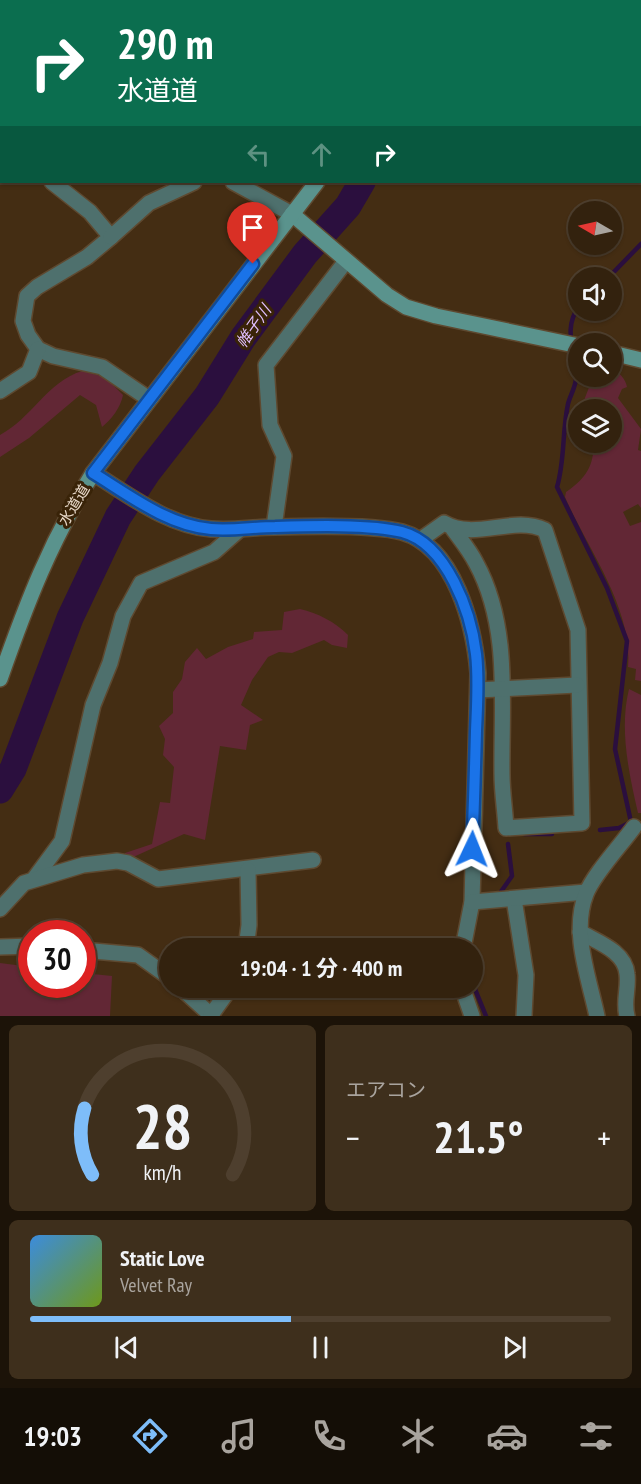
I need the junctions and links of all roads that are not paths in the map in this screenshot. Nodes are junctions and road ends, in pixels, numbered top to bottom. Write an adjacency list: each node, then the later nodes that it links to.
1 (53, 183): 6 (street)
2 (192, 183): 6 (street)
3 (235, 183): 5 (street)
4 (316, 183): 5 (street, 水道道)
5 (292, 214): 7 (street); 13 (street, 水道道)
6 (111, 237): 9 (street)
7 (343, 259): 8 (street); 15 (street)
8 (568, 344)
9 (38, 350): 12 (street); 13 (street)
10 (622, 355): 11 (street)
11 (641, 360)
12 (0, 391)
13 (149, 399): 14 (street, 水道道)
14 (93, 473): 16 (street); 19 (street, 水道道)
15 (274, 527): 16 (street); 18 (street)
16 (240, 529): 26 (street)
17 (453, 529): 18 (street); 20 (street); 21 (street)
18 (420, 540): 22 (street)
19 (0, 679)
20 (577, 685): 21 (street); 21 (street)
21 (503, 689): 22 (street)
22 (478, 690): 29 (street)
23 (634, 827): 27 (street)
24 (313, 860): 25 (street)
25 (248, 870): 26 (street); 32 (street)
26 (34, 879): 30 (street)
27 (586, 892): 28 (street); 31 (street)
28 (514, 898): 29 (street); 43 (street)
29 (472, 902): 33 (street)
30 (0, 909)
31 (580, 932): 44 (street); 45 (street)
32 (247, 938)
33 (465, 938)
34 (18, 946): 35 (street)
35 (0, 947)
36 (96, 951): 37 (street)
37 (159, 970)
38 (192, 998): 41 (street)
39 (223, 998): 41 (street)
40 (466, 998): 42 (street)
41 (211, 1016)
42 (472, 1016)
43 (524, 1016)
44 (597, 1016)
45 (627, 1016)

